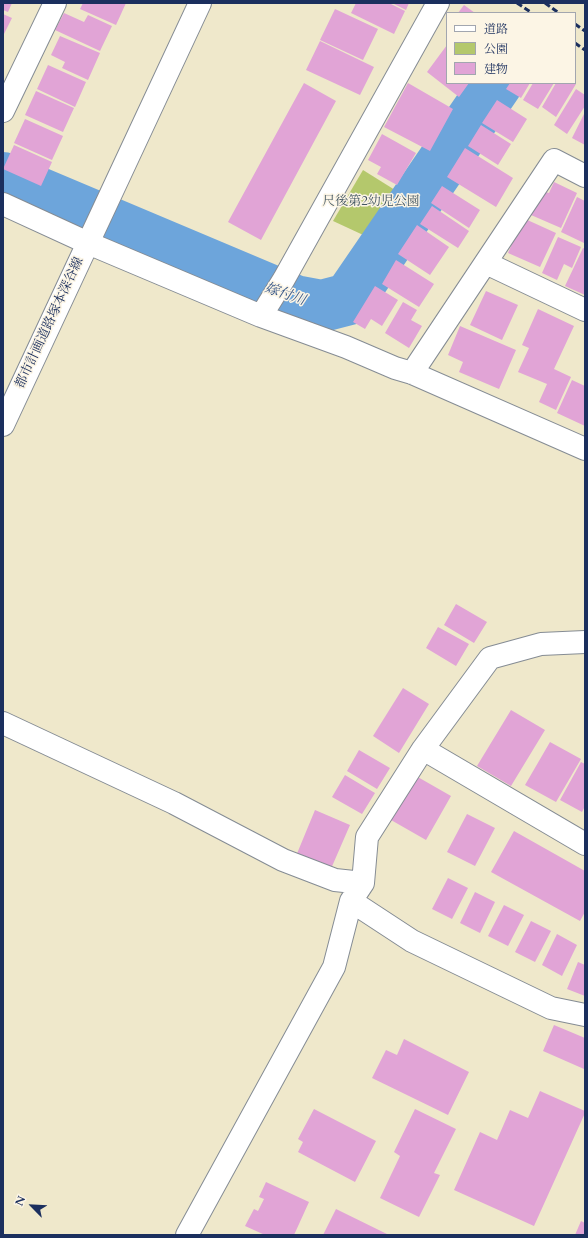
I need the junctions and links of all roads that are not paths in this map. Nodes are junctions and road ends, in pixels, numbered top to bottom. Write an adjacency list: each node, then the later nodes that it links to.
1 (55, 3): 4 (street)
2 (200, 3): 7 (street, 都市計画道路塚本深谷線)
3 (438, 3): 10 (street)
4 (3, 111)
5 (585, 176): 8 (street)
6 (3, 204): 7 (street)
7 (88, 243): 10 (street); 12 (street, 都市計画道路塚本深谷線)
8 (486, 263): 9 (street); 11 (street)
9 (585, 310)
10 (260, 316): 11 (street)
11 (412, 373): 13 (street)
12 (3, 425)
13 (585, 449)
14 (585, 642): 16 (street)
15 (3, 722): 18 (street)
16 (423, 749): 17 (street); 18 (street)
17 (585, 844)
18 (363, 883): 19 (street)
19 (351, 901): 20 (street); 21 (street)
20 (585, 1015)
21 (187, 1235)

